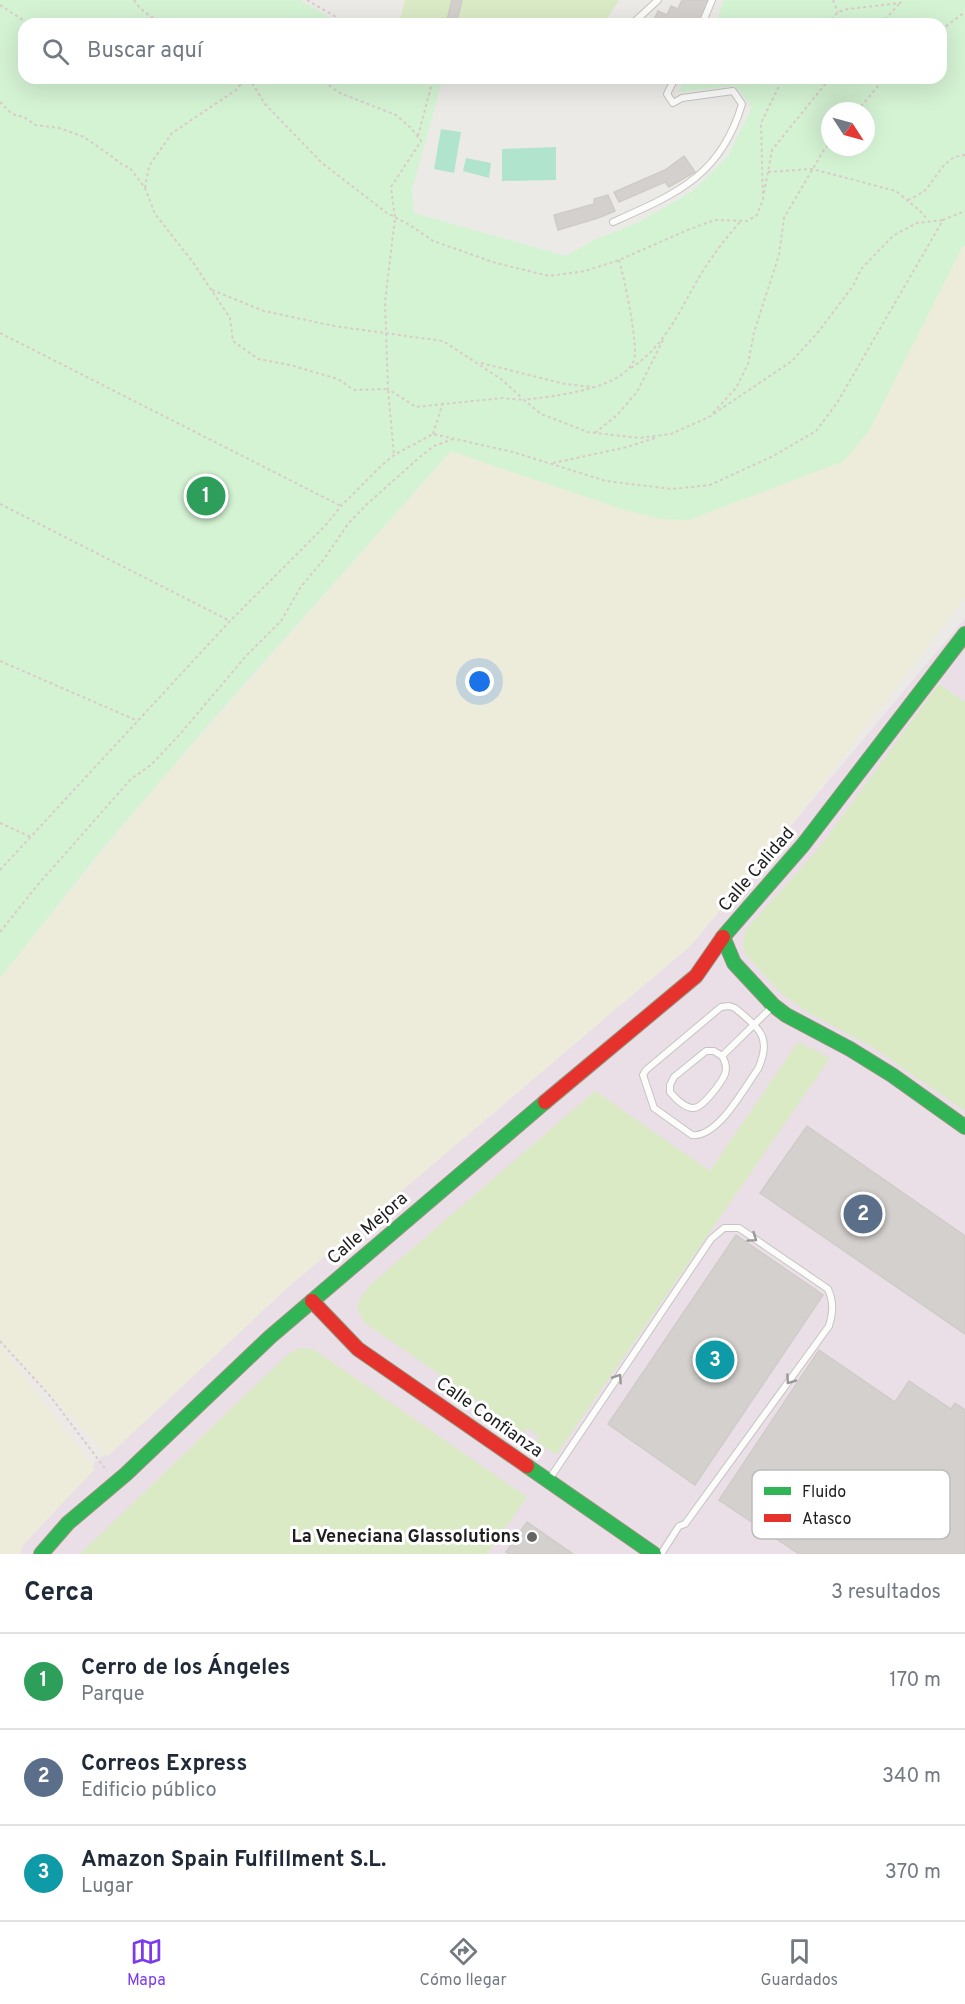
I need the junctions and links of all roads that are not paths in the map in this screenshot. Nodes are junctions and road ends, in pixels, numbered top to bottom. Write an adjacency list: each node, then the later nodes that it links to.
1 (658, 0): 3 (lane)
2 (712, 0): 4 (lane)
3 (638, 18)
4 (704, 18)
5 (672, 84): 6 (lane)
6 (613, 222)
7 (965, 634): 8 (street, Calle Calidad)
8 (723, 937): 9 (street, Calle Calidad); 13 (street, Calle Mejora)
9 (773, 1005): 10 (lane); 12 (street, Calle Calidad)
10 (754, 1024): 10 (lane); 11 (lane)
11 (722, 1056): 11 (lane)
12 (965, 1126)
13 (312, 1301): 14 (street, Calle Confianza); 15 (street, Calle Mejora)
14 (548, 1481): 16 (street, Calle Confianza); 17 (lane, one-way to 17)
15 (41, 1554)
16 (654, 1554)
17 (661, 1554)

